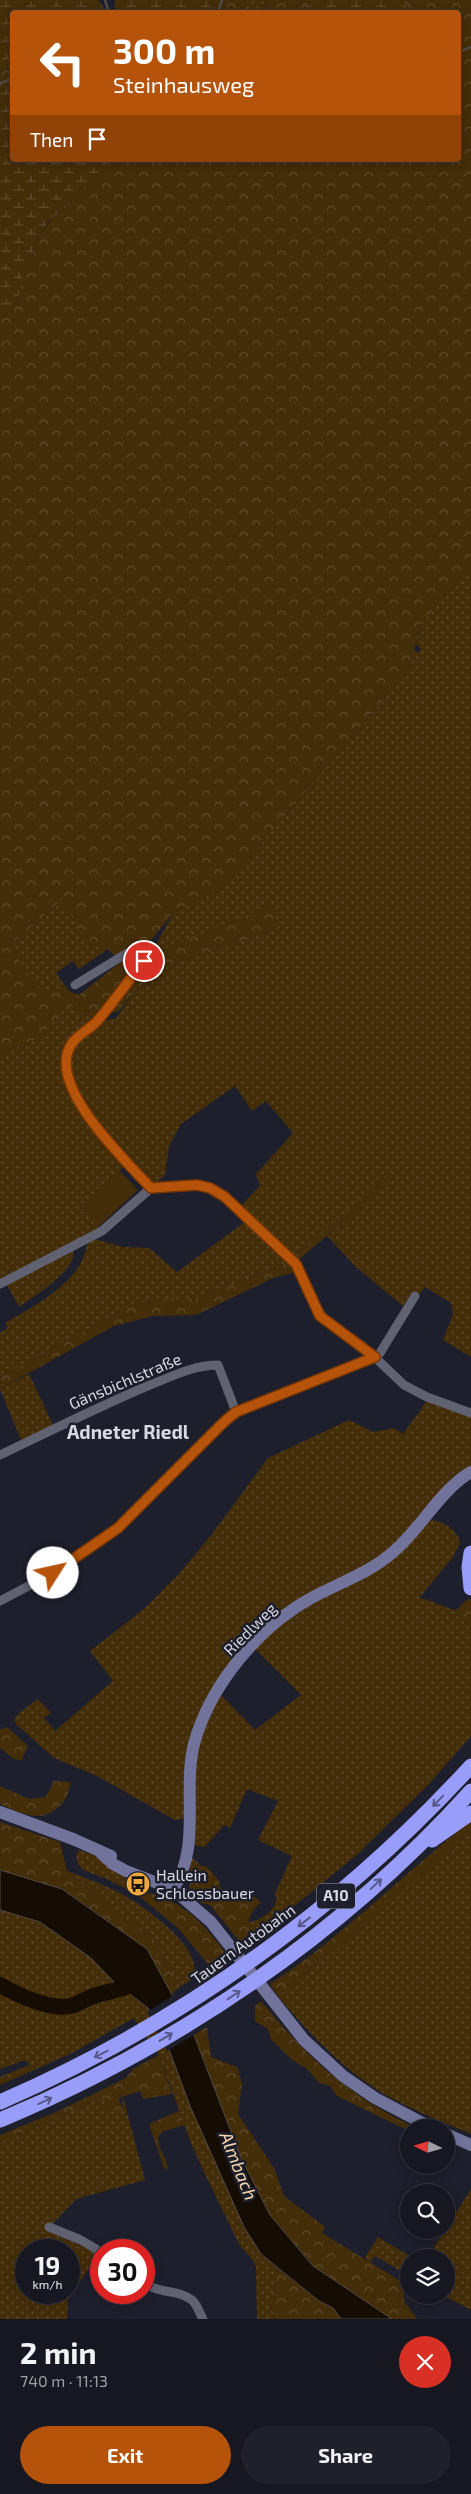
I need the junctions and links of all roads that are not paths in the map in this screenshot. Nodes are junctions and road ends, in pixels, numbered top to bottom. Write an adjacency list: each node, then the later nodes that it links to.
1 (75, 985): 2 (street)
2 (151, 1188): 3 (street); 5 (street)
3 (0, 1284)
4 (415, 1296): 5 (street)
5 (375, 1357): 6 (street); 7 (street)
6 (236, 1412): 8 (street, Gänsbichlstraße); 12 (street)
7 (471, 1412)
8 (0, 1455)
9 (471, 1472): 18 (main road, Riedlweg)
10 (471, 1553): 11 (highway)
11 (471, 1588)
12 (0, 1601)
13 (471, 1766): 19 (highway, Tauern Autobahn / A10, one-way to 19)
14 (471, 1790): 17 (highway, A10)
15 (0, 1812): 18 (main road)
16 (471, 1812): 17 (highway)
17 (411, 1852): 21 (highway, A10, one-way to 17)
18 (173, 1888): 20 (main road)
19 (0, 2102)
20 (415, 2119)
21 (0, 2120)
22 (455, 2138): 23 (main road)
23 (471, 2145)
24 (49, 2227): 25 (street)
25 (90, 2245)
26 (155, 2289): 27 (street)
27 (203, 2319)

